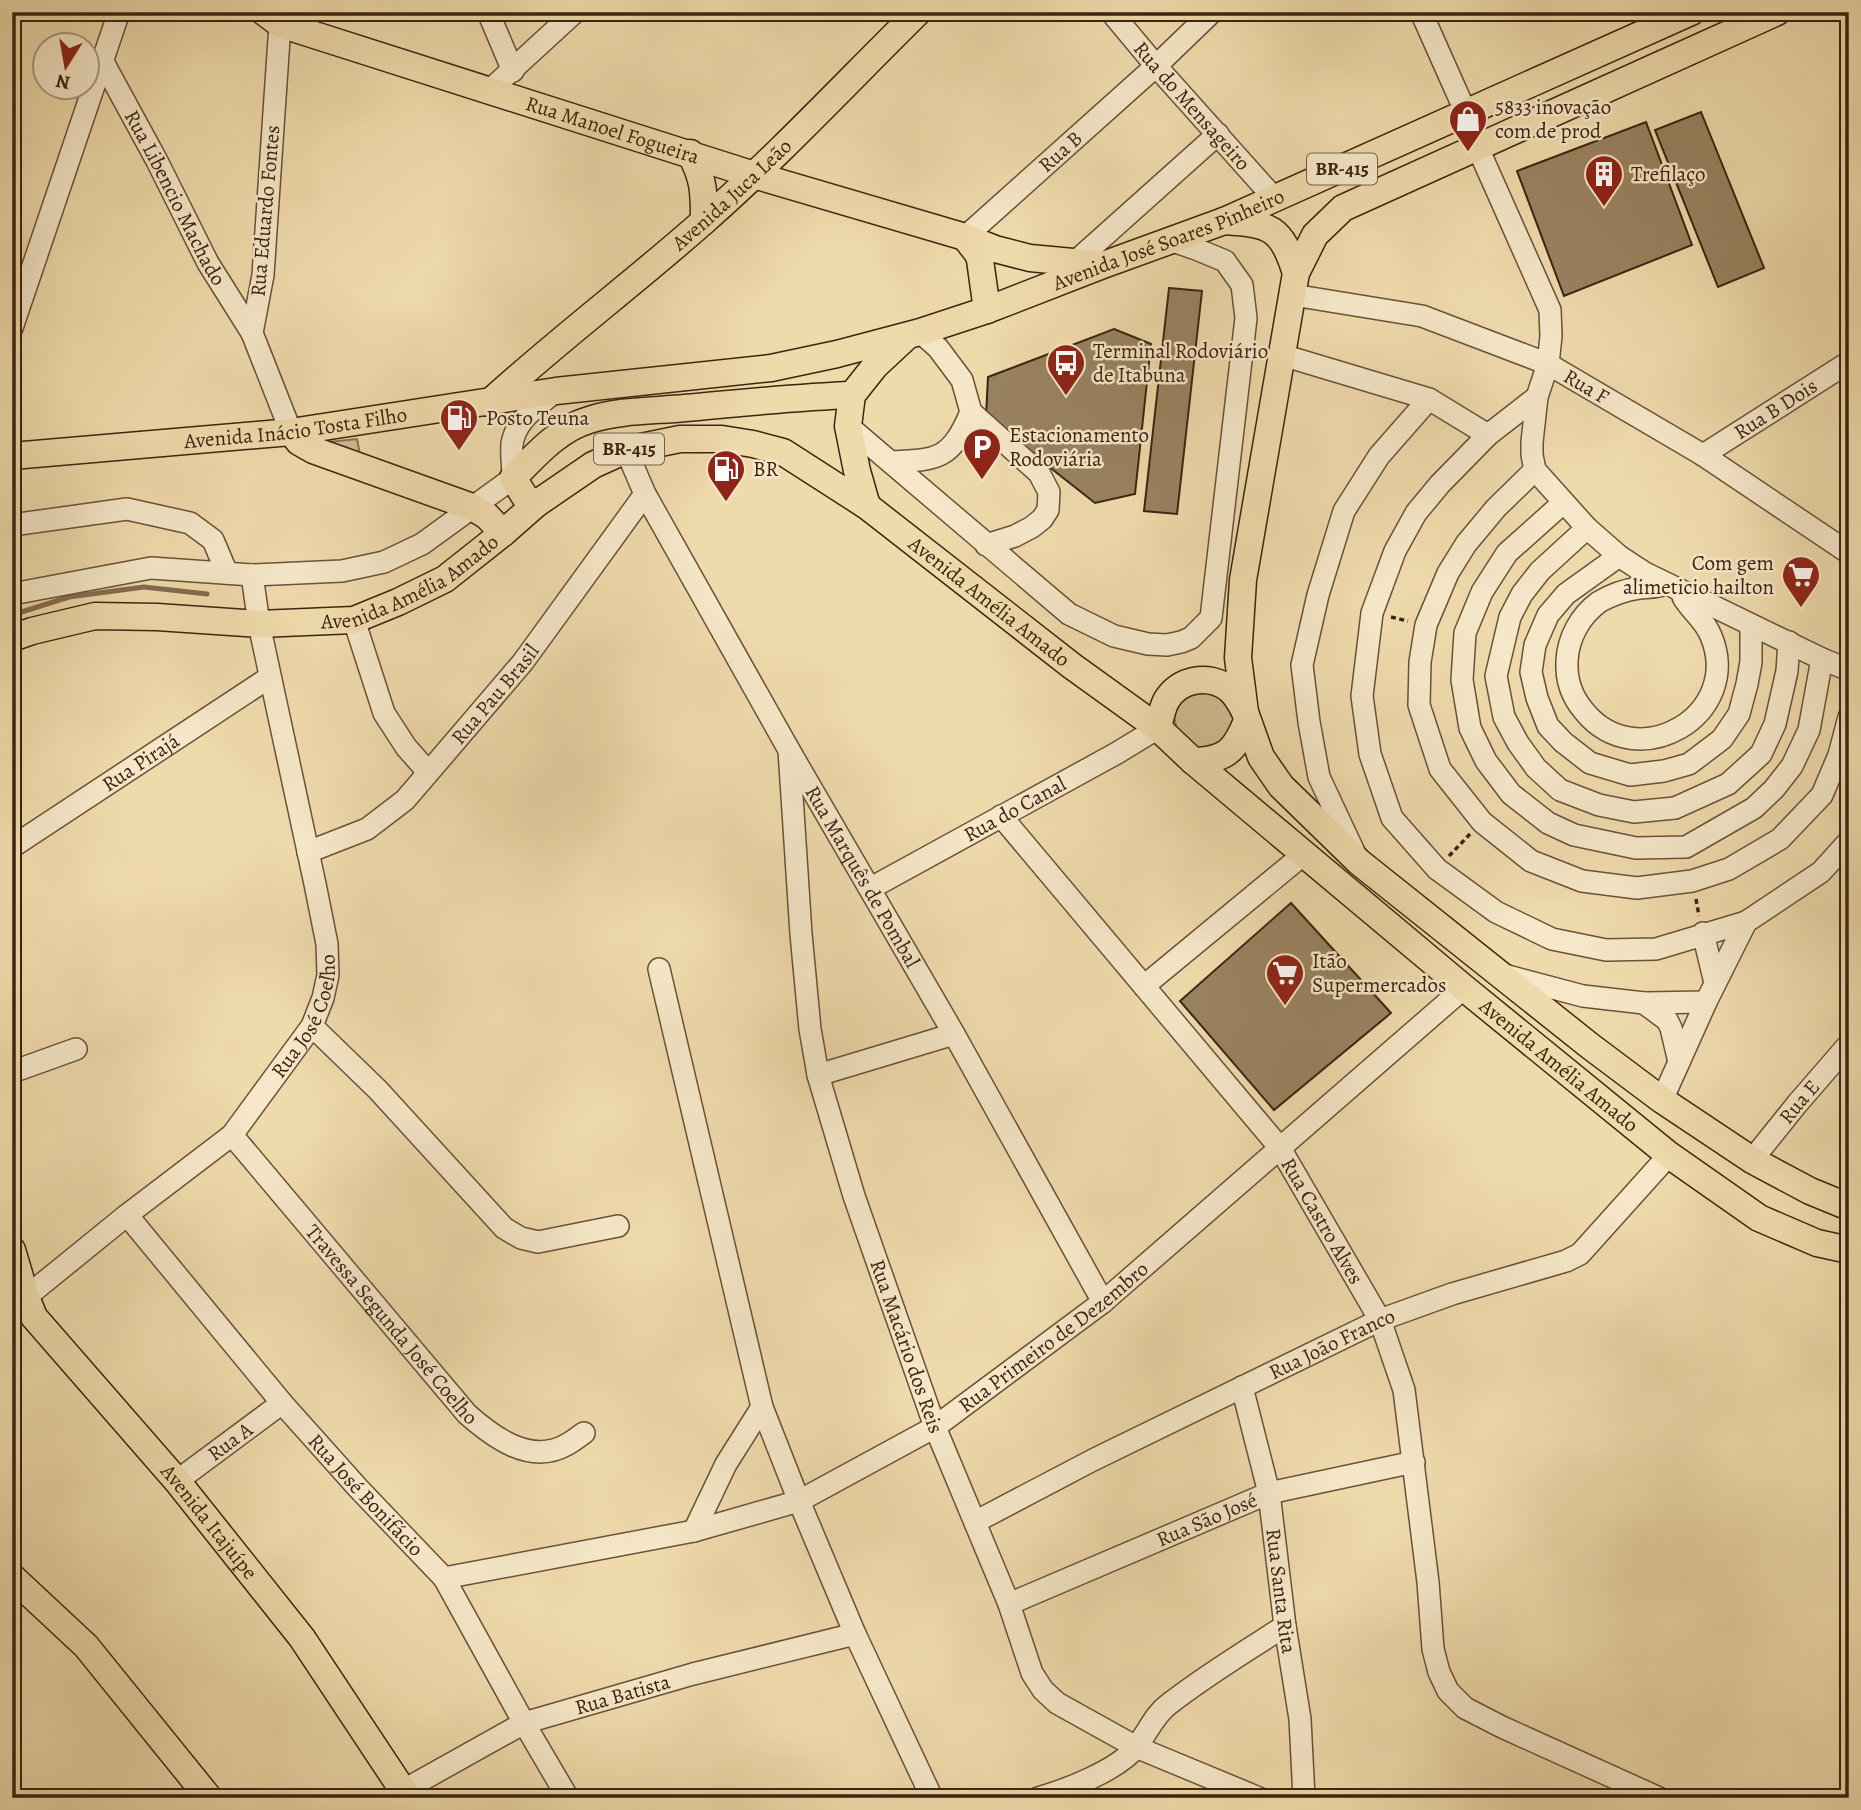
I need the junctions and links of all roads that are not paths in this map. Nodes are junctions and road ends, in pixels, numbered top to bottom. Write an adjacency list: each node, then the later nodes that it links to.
1 (119, 12): 11 (street)
2 (488, 12): 13 (street)
3 (575, 12): 13 (street)
4 (918, 12): 20 (main road, Avenida Juca Leão)
5 (1111, 12): 12 (street, Rua do Mensageiro)
6 (1212, 12): 12 (street, Rua B)
7 (1421, 12): 16 (street)
8 (1691, 12): 16 (main road, Avenida José Soares Pinheiro / BR-415)
9 (1777, 12): 18 (main road, BR-415)
10 (272, 18): 14 (main road, Rua Manoel Fogueira); 31 (street, Rua Eduardo Fontes)
11 (102, 60): 31 (street, Rua Libencio Machado)
12 (1156, 66): 17 (street, Rua do Mensageiro); 24 (street, Rua B)
13 (513, 71): 14 (street)
14 (491, 90): 19 (main road, Rua Manoel Fogueira)
15 (88, 102): 30 (street)
16 (1466, 113): 21 (main road, Avenida José Soares Pinheiro / BR-415)
17 (1218, 134): 21 (street, Rua do Mensageiro); 26 (street, Avenida José Soares Pinheiro)
18 (1477, 146): 28 (main road, BR-415); 36 (street)
19 (690, 153): 20 (main road, Rua Manoel Fogueira); 22 (main road)
20 (754, 174): 22 (main road, Avenida Juca Leão); 24 (main road, Rua Manoel Fogueira)
21 (1275, 199): 23 (main road, Avenida José Soares Pinheiro / BR-415)
22 (704, 221): 35 (main road, Avenida Juca Leão)
23 (1224, 221): 25 (main road, Avenida José Soares Pinheiro / BR-415); 28 (main road)
24 (965, 237): 26 (main road, Rua Manoel Fogueira); 29 (main road)
25 (1170, 240): 27 (main road, Avenida José Soares Pinheiro / BR-415); 60 (street)
26 (1075, 262): 27 (main road, Rua Manoel Fogueira)
27 (1103, 265): 29 (main road, Avenida José Soares Pinheiro / BR-415)
28 (1295, 284): 33 (main road, Avenida Amélia Amado / BR-415); 36 (street, Rua F)
29 (987, 310): 32 (main road, Avenida José Soares Pinheiro / BR-415)
30 (12, 328)
31 (252, 333): 44 (street)
32 (914, 334): 37 (main road, Avenida Inácio Tosta Filho / BR-415); 38 (main road); 42 (street)
33 (1282, 355): 40 (street); 75 (main road, Avenida Amélia Amado / BR-415)
34 (1849, 362): 47 (street, Rua B Dois)
35 (533, 363): 37 (street); 41 (main road, Avenida Juca Leão)
36 (1548, 364): 39 (street); 47 (street, Rua F)
37 (556, 391): 41 (main road, Avenida Inácio Tosta Filho); 51 (street)
38 (852, 395): 43 (main road); 51 (main road)
39 (1537, 397): 45 (street); 50 (street)
40 (1429, 400): 45 (street); 86 (street)
41 (489, 403): 44 (main road, Avenida Inácio Tosta Filho)
42 (971, 412): 49 (street); 60 (street)
43 (848, 426): 49 (street); 55 (main road)
44 (290, 432): 48 (main road, Avenida Inácio Tosta Filho); 56 (main road)
45 (1488, 435): 89 (street)
46 (626, 450): 52 (street, Rua Marquês de Pombal); 54 (main road, Avenida Amélia Amado / BR-415); 55 (main road, Avenida Amélia Amado / BR-415)
47 (1703, 455): 61 (street, Rua F)
48 (13, 456)
49 (891, 462): 60 (street)
50 (1535, 470): 53 (street); 76 (street)
51 (513, 478): 54 (main road); 56 (street, Avenida Amélia Amado)
52 (645, 494): 78 (street, Rua Marquês de Pombal); 80 (street, Rua Pau Brasil)
53 (1563, 503): 58 (street); 72 (street)
54 (536, 504): 59 (main road, Avenida Amélia Amado / BR-415)
55 (867, 506): 77 (main road, Avenida Amélia Amado / BR-415)
56 (472, 507): 59 (main road); 64 (street, Avenida Amélia Amado)
57 (12, 525): 63 (street)
58 (1587, 528): 62 (street); 71 (street)
59 (503, 533): 67 (main road, Avenida Amélia Amado / BR-415)
60 (986, 545)
61 (1849, 554)
62 (1619, 556): 65 (street); 69 (street)
63 (227, 573): 64 (street, Avenida Amélia Amado); 66 (street, Avenida Amélia Amado)
64 (252, 575): 68 (street, Rua José Coelho)
65 (1673, 588): 65 (street); 69 (street)
66 (12, 594)
67 (354, 620): 68 (main road, Avenida Amélia Amado / BR-415); 80 (street)
68 (259, 624): 70 (main road, Avenida Amélia Amado / BR-415); 74 (street, Rua José Coelho)
69 (1751, 625): 71 (street)
70 (12, 638)
71 (1789, 642): 72 (street)
72 (1822, 659): 73 (street)
73 (1849, 670)
74 (270, 677): 83 (street, Rua Pirajá); 84 (street, Rua José Coelho)
75 (1246, 716): 77 (main road); 79 (main road); 86 (main road, Avenida Amélia Amado)
76 (1849, 717)
77 (1158, 728): 79 (main road, Avenida Amélia Amado / BR-415); 81 (street, Rua do Canal)
78 (789, 750): 87 (street, Rua Marquês de Pombal); 103 (street, Rua Macário dos Reis)
79 (1193, 761): 85 (main road, Avenida Amélia Amado)
80 (428, 772): 84 (street, Rua Pau Brasil)
81 (1001, 816): 87 (street, Rua do Canal); 93 (street, Rua Castro Alves)
82 (1849, 841): 88 (street)
83 (12, 847)
84 (308, 852): 97 (street, Rua José Coelho)
85 (1304, 854): 93 (street); 94 (main road, Avenida Amélia Amado)
86 (1359, 862): 91 (main road, Avenida Amélia Amado)
87 (871, 888): 98 (street, Rua Marquês de Pombal)
88 (1746, 922): 89 (street); 92 (street)
89 (1703, 933): 92 (street)
90 (659, 968): 119 (street)
91 (1499, 974): 96 (street); 104 (main road, Avenida Amélia Amado)
92 (1715, 983): 95 (street)
93 (1144, 986): 106 (street, Rua Castro Alves)
94 (1464, 988): 106 (street, Rua Primeiro de Dezembro); 107 (main road, Avenida Amélia Amado)
95 (1706, 1002): 96 (street); 101 (street)
96 (1644, 1003): 101 (street)
97 (312, 1026): 105 (street, Rua José Coelho); 111 (street)
98 (954, 1034): 103 (street); 115 (street, Rua Marquês de Pombal)
99 (1849, 1044): 108 (street, Rua E)
100 (76, 1049): 102 (street)
101 (1679, 1062): 104 (street)
102 (12, 1072)
103 (818, 1075): 120 (street, Rua Macário dos Reis)
104 (1662, 1100): 108 (main road, Avenida Amélia Amado)
105 (232, 1135): 110 (street, Rua José Coelho); 121 (street, Travessa Segunda José Coelho)
106 (1280, 1148): 115 (street, Rua Primeiro de Dezembro); 116 (street, Rua Castro Alves)
107 (1669, 1155): 113 (main road, Avenida Amélia Amado); 116 (street, Rua João Franco)
108 (1752, 1160): 109 (main road, Avenida Amélia Amado)
109 (1849, 1207)
110 (127, 1215): 114 (street, Rua José Coelho); 118 (street, Rua José Bonifácio)
111 (618, 1226)
112 (12, 1250): 114 (main road, Avenida Itajuípe)
113 (1849, 1250)
114 (26, 1297): 123 (main road, Avenida Itajuípe)
115 (1103, 1302): 120 (street, Rua Primeiro de Dezembro)
116 (1380, 1320): 117 (street, Rua João Franco); 122 (street, Rua Castro Alves)
117 (1242, 1387): 124 (street, Rua Santa Rita); 126 (street, Rua João Franco)
118 (282, 1403): 123 (street, Rua A); 129 (street, Rua José Bonifácio)
119 (762, 1407): 125 (street); 127 (street)
120 (934, 1427): 125 (street, Rua Primeiro de Dezembro); 126 (street, Rua Macário dos Reis)
121 (584, 1433)
122 (1413, 1462): 124 (street, Rua São José); 137 (street, Rua Castro Alves)
123 (177, 1481): 135 (main road, Avenida Itajuípe)
124 (1269, 1493): 130 (street, Rua São José); 131 (street, Rua Santa Rita)
125 (799, 1501): 127 (street, Rua Primeiro de Dezembro); 132 (street)
126 (975, 1522): 130 (street, Rua Macário dos Reis)
127 (694, 1531): 129 (street, Rua Primeiro de Dezembro)
128 (12, 1577): 138 (main road)
129 (444, 1578): 133 (street, Rua José Bonifácio)
130 (1009, 1604): 134 (street, Rua Macário dos Reis)
131 (1285, 1626): 134 (street); 142 (street, Rua Santa Rita)
132 (855, 1634): 133 (street, Rua Batista); 140 (street)
133 (524, 1724): 135 (street, Rua Batista); 139 (street, Rua José Bonifácio)
134 (1136, 1747): 136 (street); 141 (street, Rua Macário dos Reis)
135 (406, 1794)
136 (1041, 1797)
137 (1657, 1797)
138 (209, 1798)
139 (568, 1798)
140 (932, 1798)
141 (1259, 1798)
142 (1304, 1798)

